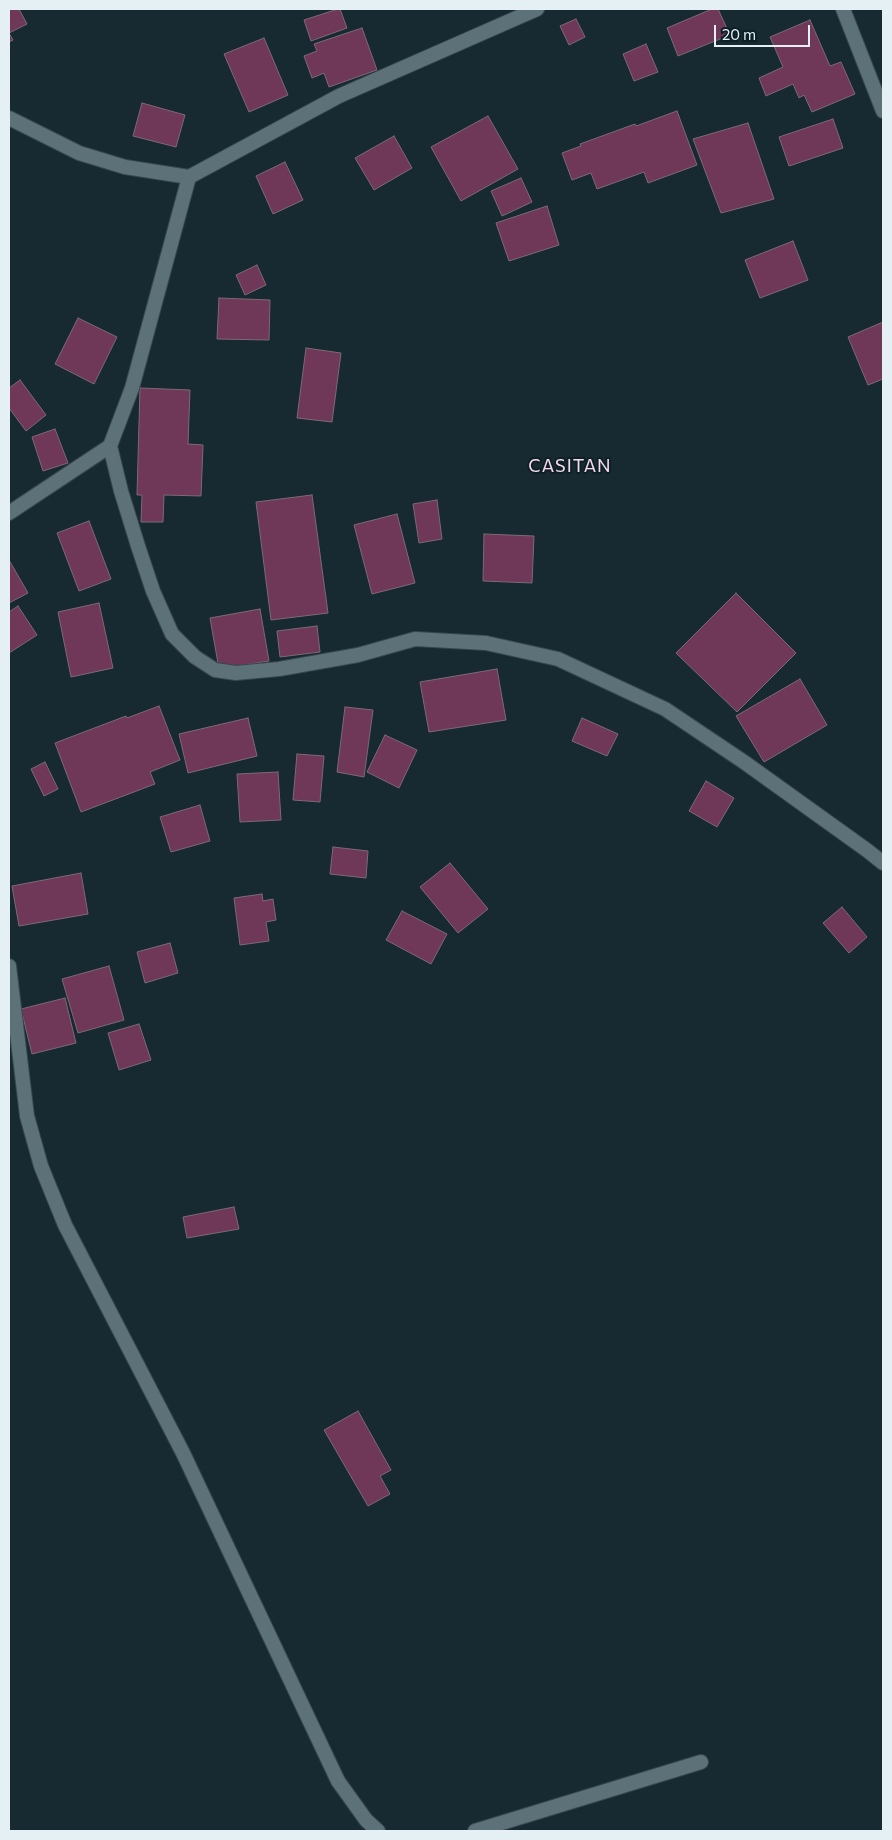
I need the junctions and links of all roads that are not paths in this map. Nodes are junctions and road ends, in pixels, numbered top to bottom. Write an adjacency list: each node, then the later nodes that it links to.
1 (537, 9): 5 (street)
2 (843, 9): 3 (street)
3 (883, 110)
4 (9, 118): 5 (street)
5 (189, 177): 6 (street)
6 (110, 446): 7 (street); 8 (street)
7 (9, 513)
8 (883, 863)
9 (9, 966): 11 (street)
10 (701, 1762): 12 (street)
11 (378, 1831)
12 (476, 1831)

